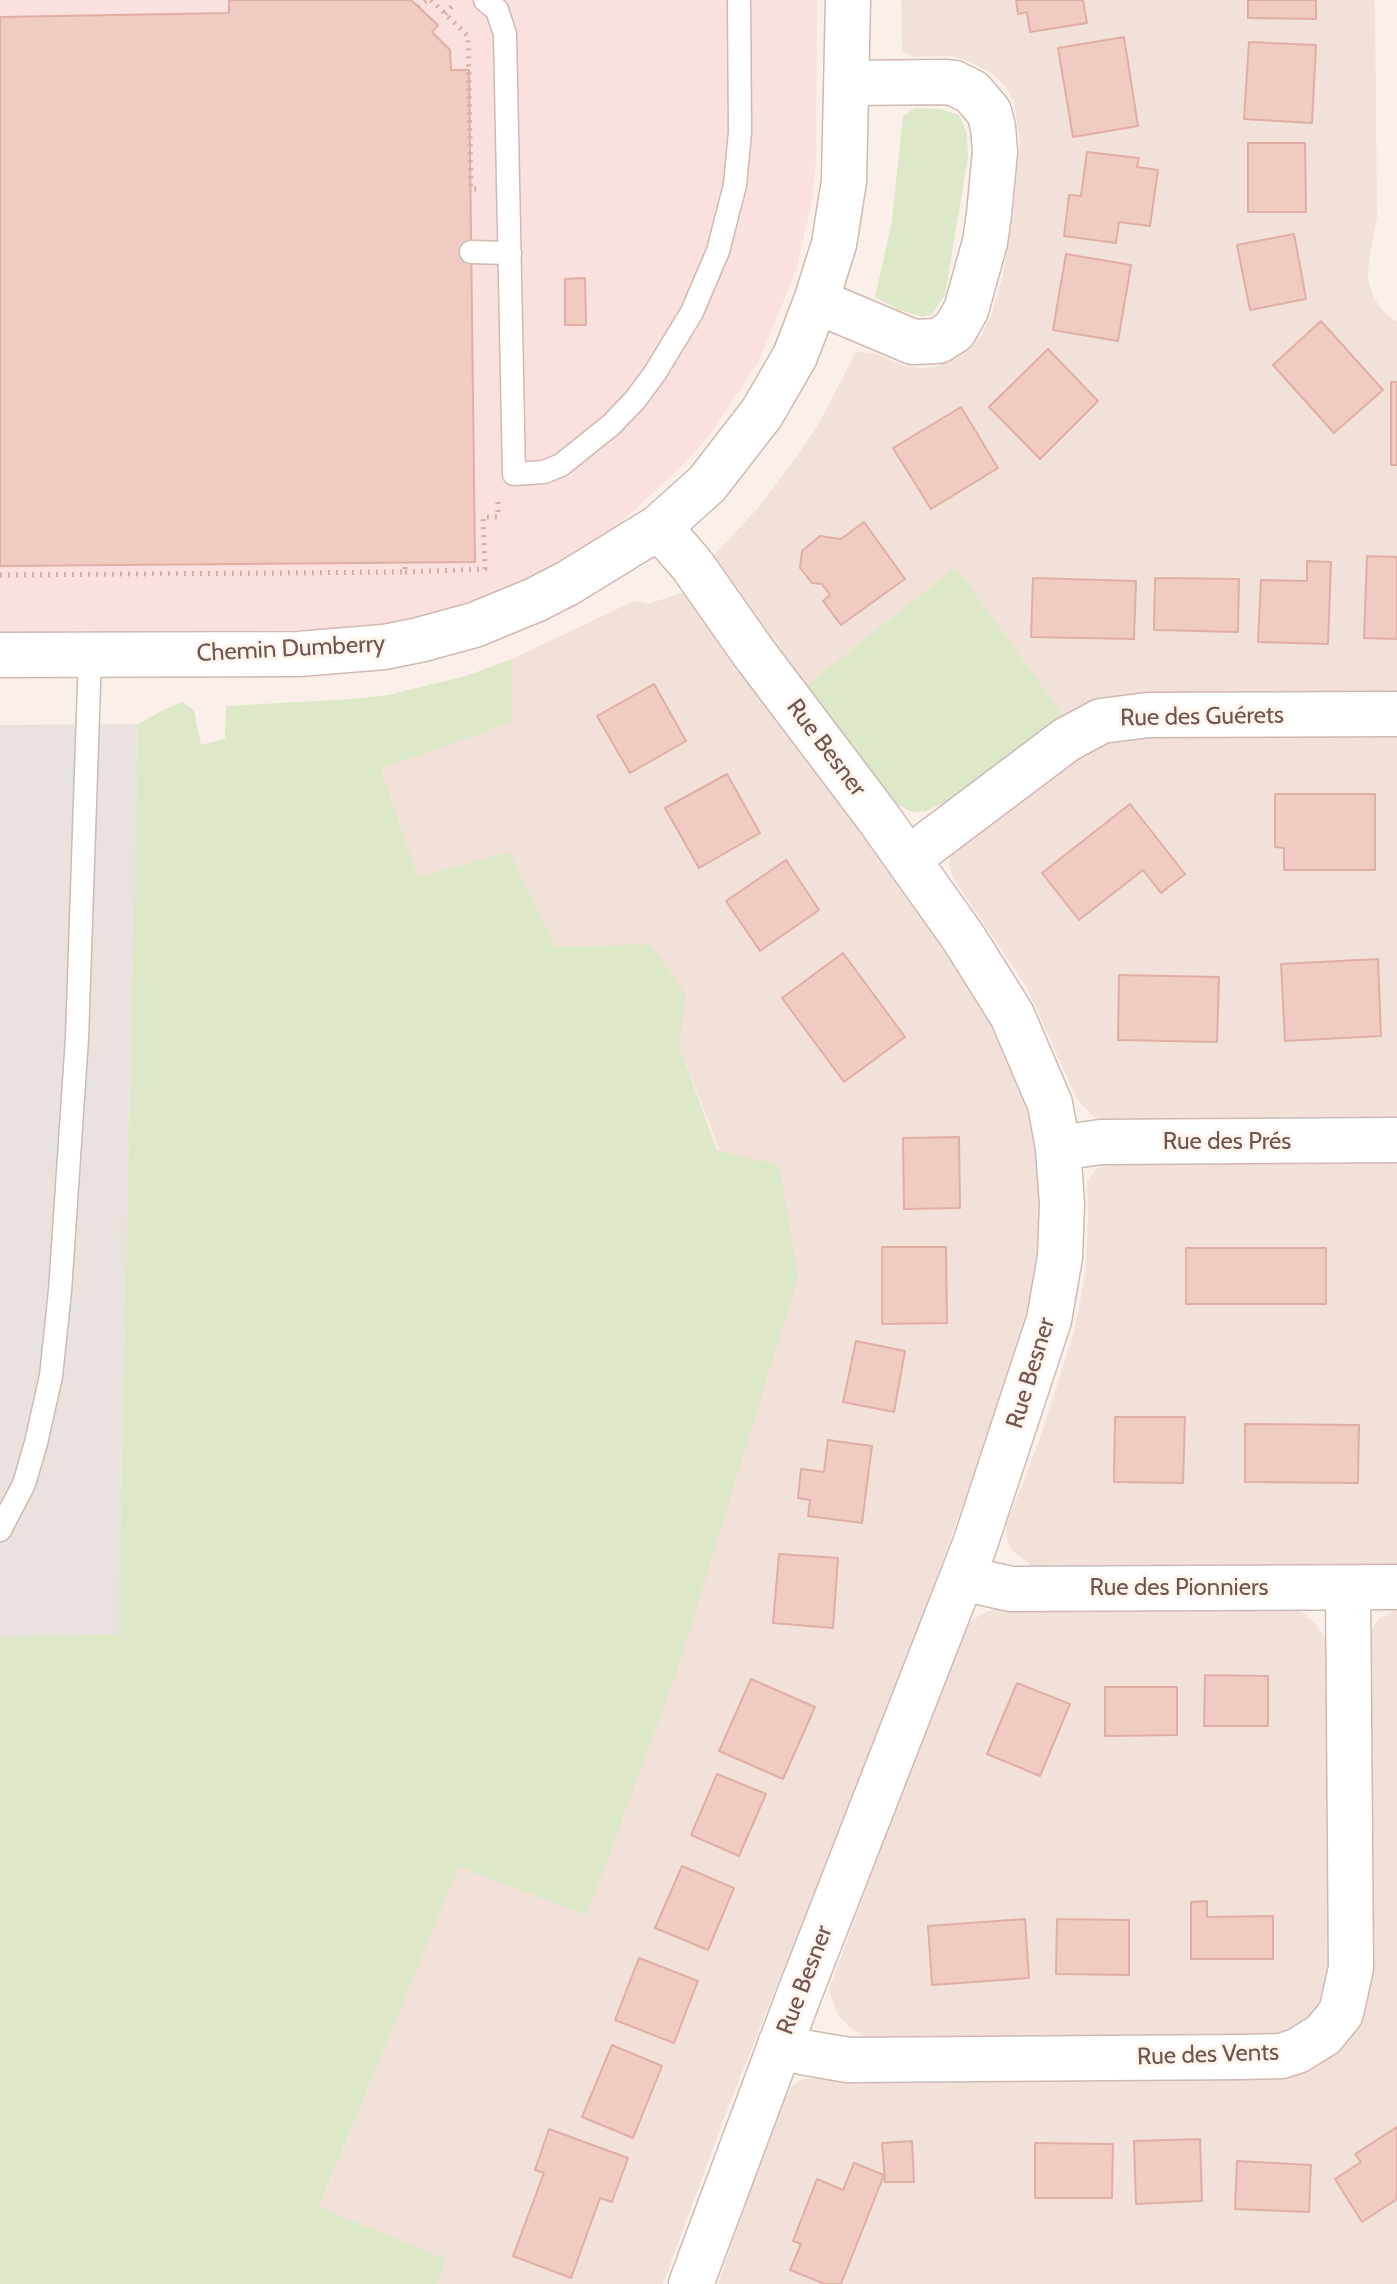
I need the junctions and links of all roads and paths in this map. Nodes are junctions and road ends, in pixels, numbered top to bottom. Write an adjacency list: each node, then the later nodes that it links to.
1 (429, 0): 6 (path); 7 (path)
2 (485, 0): 11 (lane)
3 (739, 0): 13 (lane)
4 (848, 0): 8 (street, Chemin Dumberry)
5 (453, 5): 7 (path)
6 (418, 7)
7 (445, 14): 9 (path)
8 (848, 83): 12 (street, Chemin Dumberry); 12 (street)
9 (471, 189)
10 (471, 252): 11 (lane)
11 (510, 253): 13 (lane)
12 (816, 301): 14 (street, Chemin Dumberry)
13 (514, 474): 16 (path)
14 (659, 527): 19 (street, Chemin Dumberry); 21 (street, Rue Besner)
15 (405, 563): 16 (path)
16 (405, 572): 17 (path)
17 (0, 575)
18 (0, 655): 19 (street, Chemin Dumberry)
19 (90, 655): 24 (lane)
20 (1397, 714): 21 (street, Rue des Guérets)
21 (908, 859): 23 (street, Rue Besner)
22 (1397, 1140): 23 (street, Rue des Prés)
23 (1058, 1148): 25 (street, Rue Besner)
24 (0, 1530)
25 (962, 1578): 27 (street, Rue des Pionniers); 28 (street, Rue Besner)
26 (1397, 1587): 27 (street, Rue des Pionniers)
27 (1348, 1588): 28 (street, Rue des Vents)
28 (780, 2044): 29 (street, Rue Besner)
29 (691, 2284)

